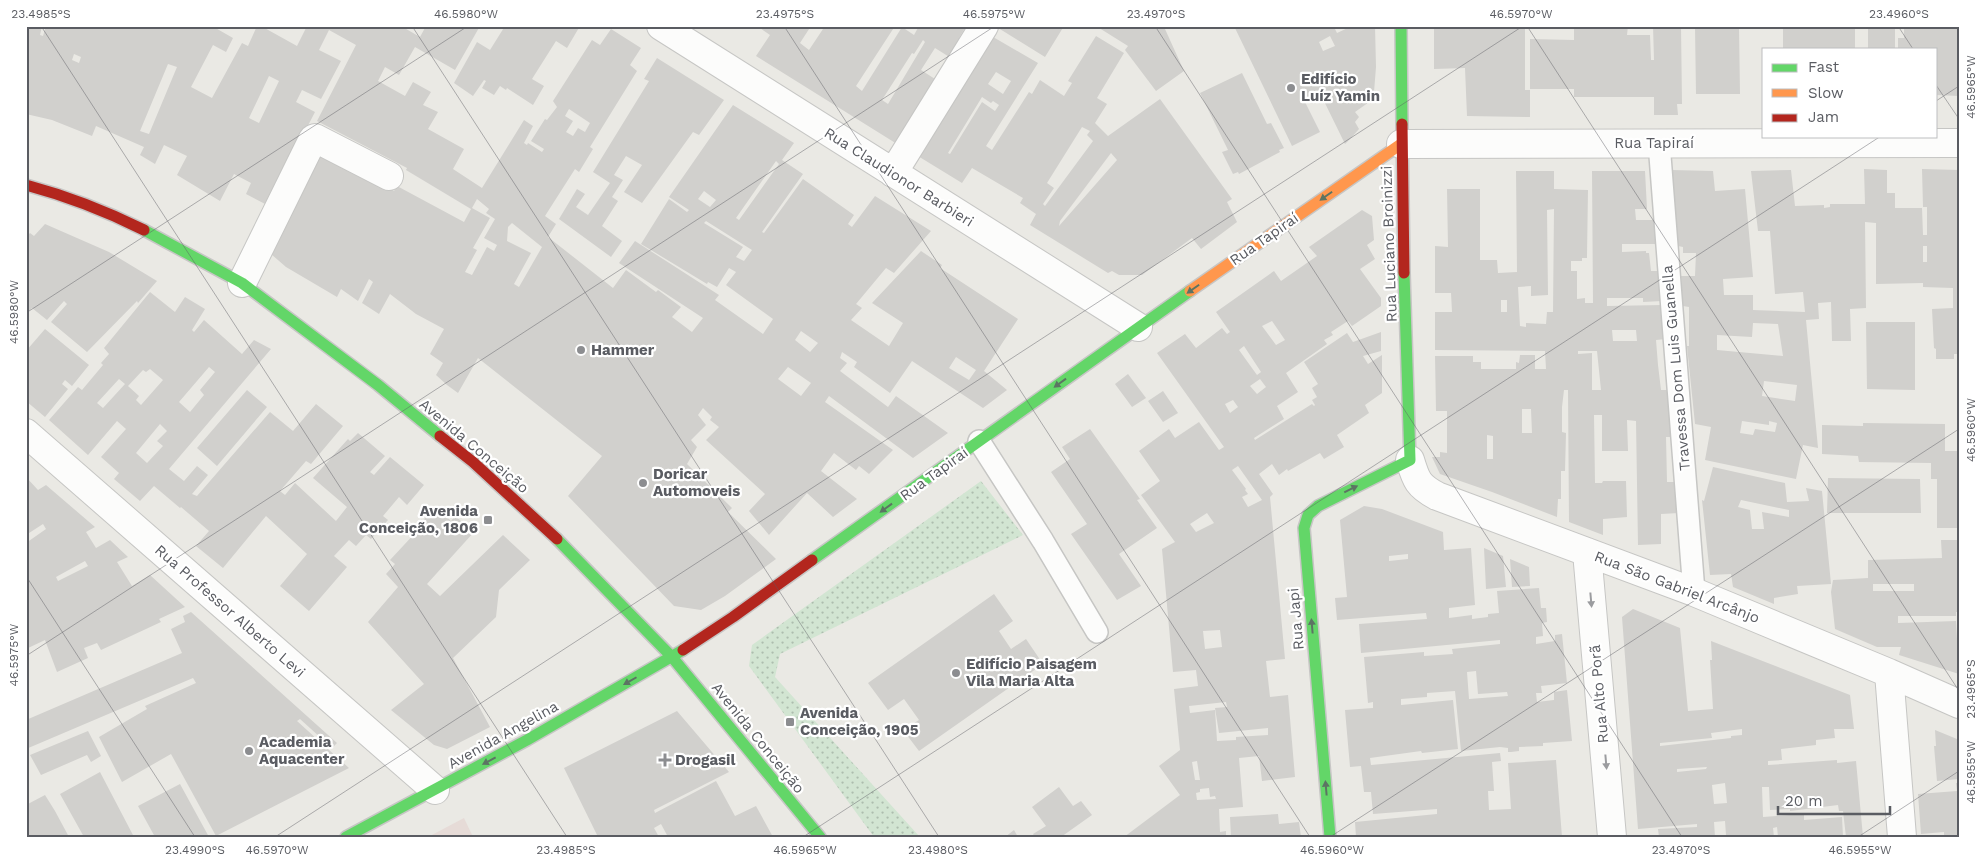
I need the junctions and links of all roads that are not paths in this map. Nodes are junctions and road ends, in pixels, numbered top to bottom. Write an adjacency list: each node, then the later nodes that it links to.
1 (661, 26): 7 (street, Rua Claudionor Barbieri)
2 (984, 26): 7 (street)
3 (1401, 26): 6 (street, Rua Luciano Broinizzi)
4 (1658, 143): 5 (street, Rua Tapiraí); 6 (street, Rua Tapiraí); 18 (lane, Travessa Dom Luis Guanella)
5 (1959, 143)
6 (1401, 144): 11 (street, Rua Luciano Broinizzi); 13 (street, Rua Tapiraí, one-way to 13)
7 (893, 173): 13 (street, Rua Claudionor Barbieri)
8 (389, 176): 12 (street)
9 (1393, 184): 11 (street)
10 (26, 185): 12 (street, Avenida Conceição)
11 (1402, 194): 16 (street, Rua Luciano Broinizzi)
12 (242, 283): 20 (street, Avenida Conceição)
13 (1138, 327): 15 (street, Rua Tapiraí, one-way to 15)
14 (26, 433): 23 (street, Rua Professor Alberto Levi)
15 (980, 441): 19 (lane); 20 (street, Rua Tapiraí, one-way to 20)
16 (1410, 460): 17 (street, Rua São Gabriel Arcânjo); 26 (street, Rua Japi, one-way to 16)
17 (1586, 552): 18 (street, Rua São Gabriel Arcânjo); 27 (street, Rua Alto Porã, one-way to 27)
18 (1694, 592): 21 (street, Rua São Gabriel Arcânjo)
19 (1097, 632)
20 (672, 657): 23 (street, Avenida Angelina, one-way to 23); 25 (street, Avenida Conceição)
21 (1889, 672): 22 (street, Rua São Gabriel Arcânjo); 28 (street)
22 (1959, 704)
23 (435, 790): 24 (street, Avenida Angelina)
24 (346, 837)
25 (820, 837)
26 (1330, 837)
27 (1612, 837)
28 (1902, 837)

